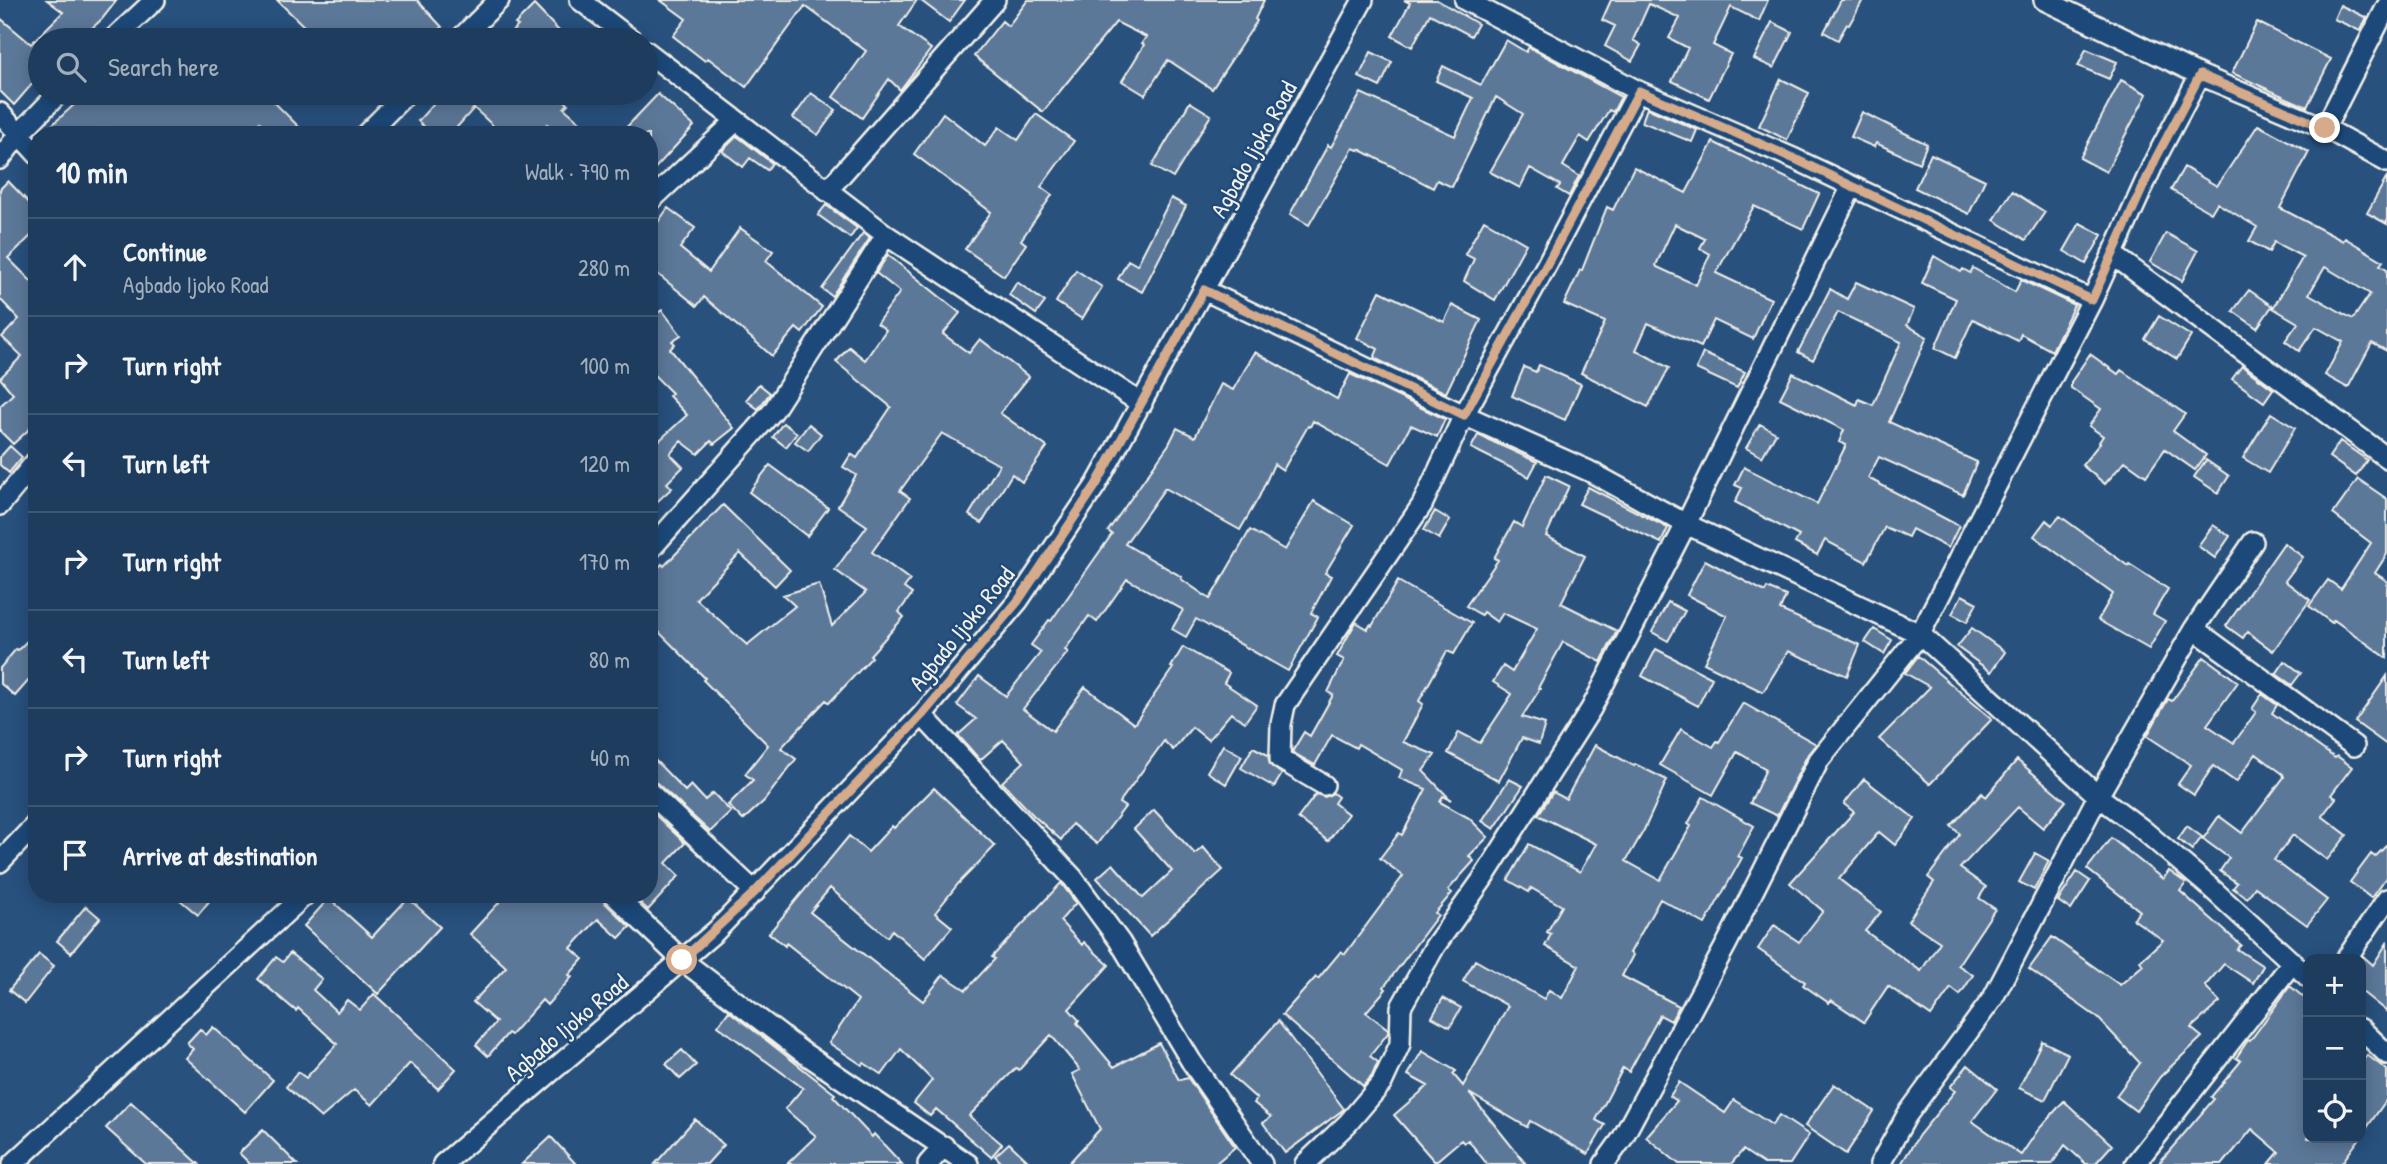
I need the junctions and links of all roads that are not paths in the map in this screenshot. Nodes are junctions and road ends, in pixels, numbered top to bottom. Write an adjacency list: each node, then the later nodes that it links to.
1 (155, 0): 9 (street)
2 (499, 0): 10 (street)
3 (580, 0): 11 (street)
4 (1363, 0): 30 (street, Agbado Ijoko Road)
5 (1465, 0): 14 (street)
6 (2044, 0): 13 (street)
7 (993, 1): 26 (street)
8 (2387, 6): 20 (street)
9 (125, 28)
10 (471, 28)
11 (616, 28)
12 (658, 60): 18 (street)
13 (2200, 75): 20 (street); 29 (street)
14 (1639, 91): 25 (street); 33 (street)
15 (47, 105): 21 (street)
16 (395, 105): 19 (street)
17 (0, 113): 21 (street)
18 (736, 121): 26 (street); 27 (street)
19 (374, 126)
20 (2325, 128): 24 (street)
21 (19, 134): 22 (street); 23 (street)
22 (28, 144)
23 (0, 159)
24 (2387, 162)
25 (1852, 186): 31 (street); 37 (street)
26 (827, 191): 28 (street)
27 (658, 194)
28 (886, 235): 32 (street); 38 (street)
29 (2112, 254): 31 (street); 34 (street)
30 (1204, 290): 32 (street, Agbado Ijoko Road); 33 (street)
31 (2092, 300): 41 (street)
32 (1142, 404): 42 (street, Agbado Ijoko Road)
33 (1464, 415): 37 (street); 44 (street)
34 (2387, 458)
35 (28, 471): 36 (street)
36 (0, 505)
37 (1686, 524): 41 (street); 65 (street)
38 (658, 541)
39 (2253, 542): 40 (street)
40 (2194, 629): 43 (street); 45 (street)
41 (1920, 634): 45 (street); 66 (street)
42 (922, 715): 49 (street, Agbado Ijoko Road); 64 (street)
43 (2354, 746)
44 (1324, 785)
45 (2098, 796): 55 (street); 67 (street)
46 (658, 800): 49 (street)
47 (28, 832): 48 (street)
48 (0, 862)
49 (755, 892): 54 (street, Agbado Ijoko Road)
50 (2387, 899): 53 (street)
51 (296, 903): 60 (street)
52 (622, 903): 54 (street)
53 (2349, 954)
54 (682, 960): 59 (street); 61 (street, Agbado Ijoko Road)
55 (2293, 962): 56 (street); 68 (street)
56 (2303, 972)
57 (2366, 1034): 58 (street)
58 (2387, 1054)
59 (944, 1146): 62 (street); 63 (street)
60 (13, 1164)
61 (443, 1164)
62 (928, 1164)
63 (968, 1164)
64 (1262, 1164)
65 (1305, 1164)
66 (1604, 1164)
67 (1880, 1164)
68 (2135, 1164)

